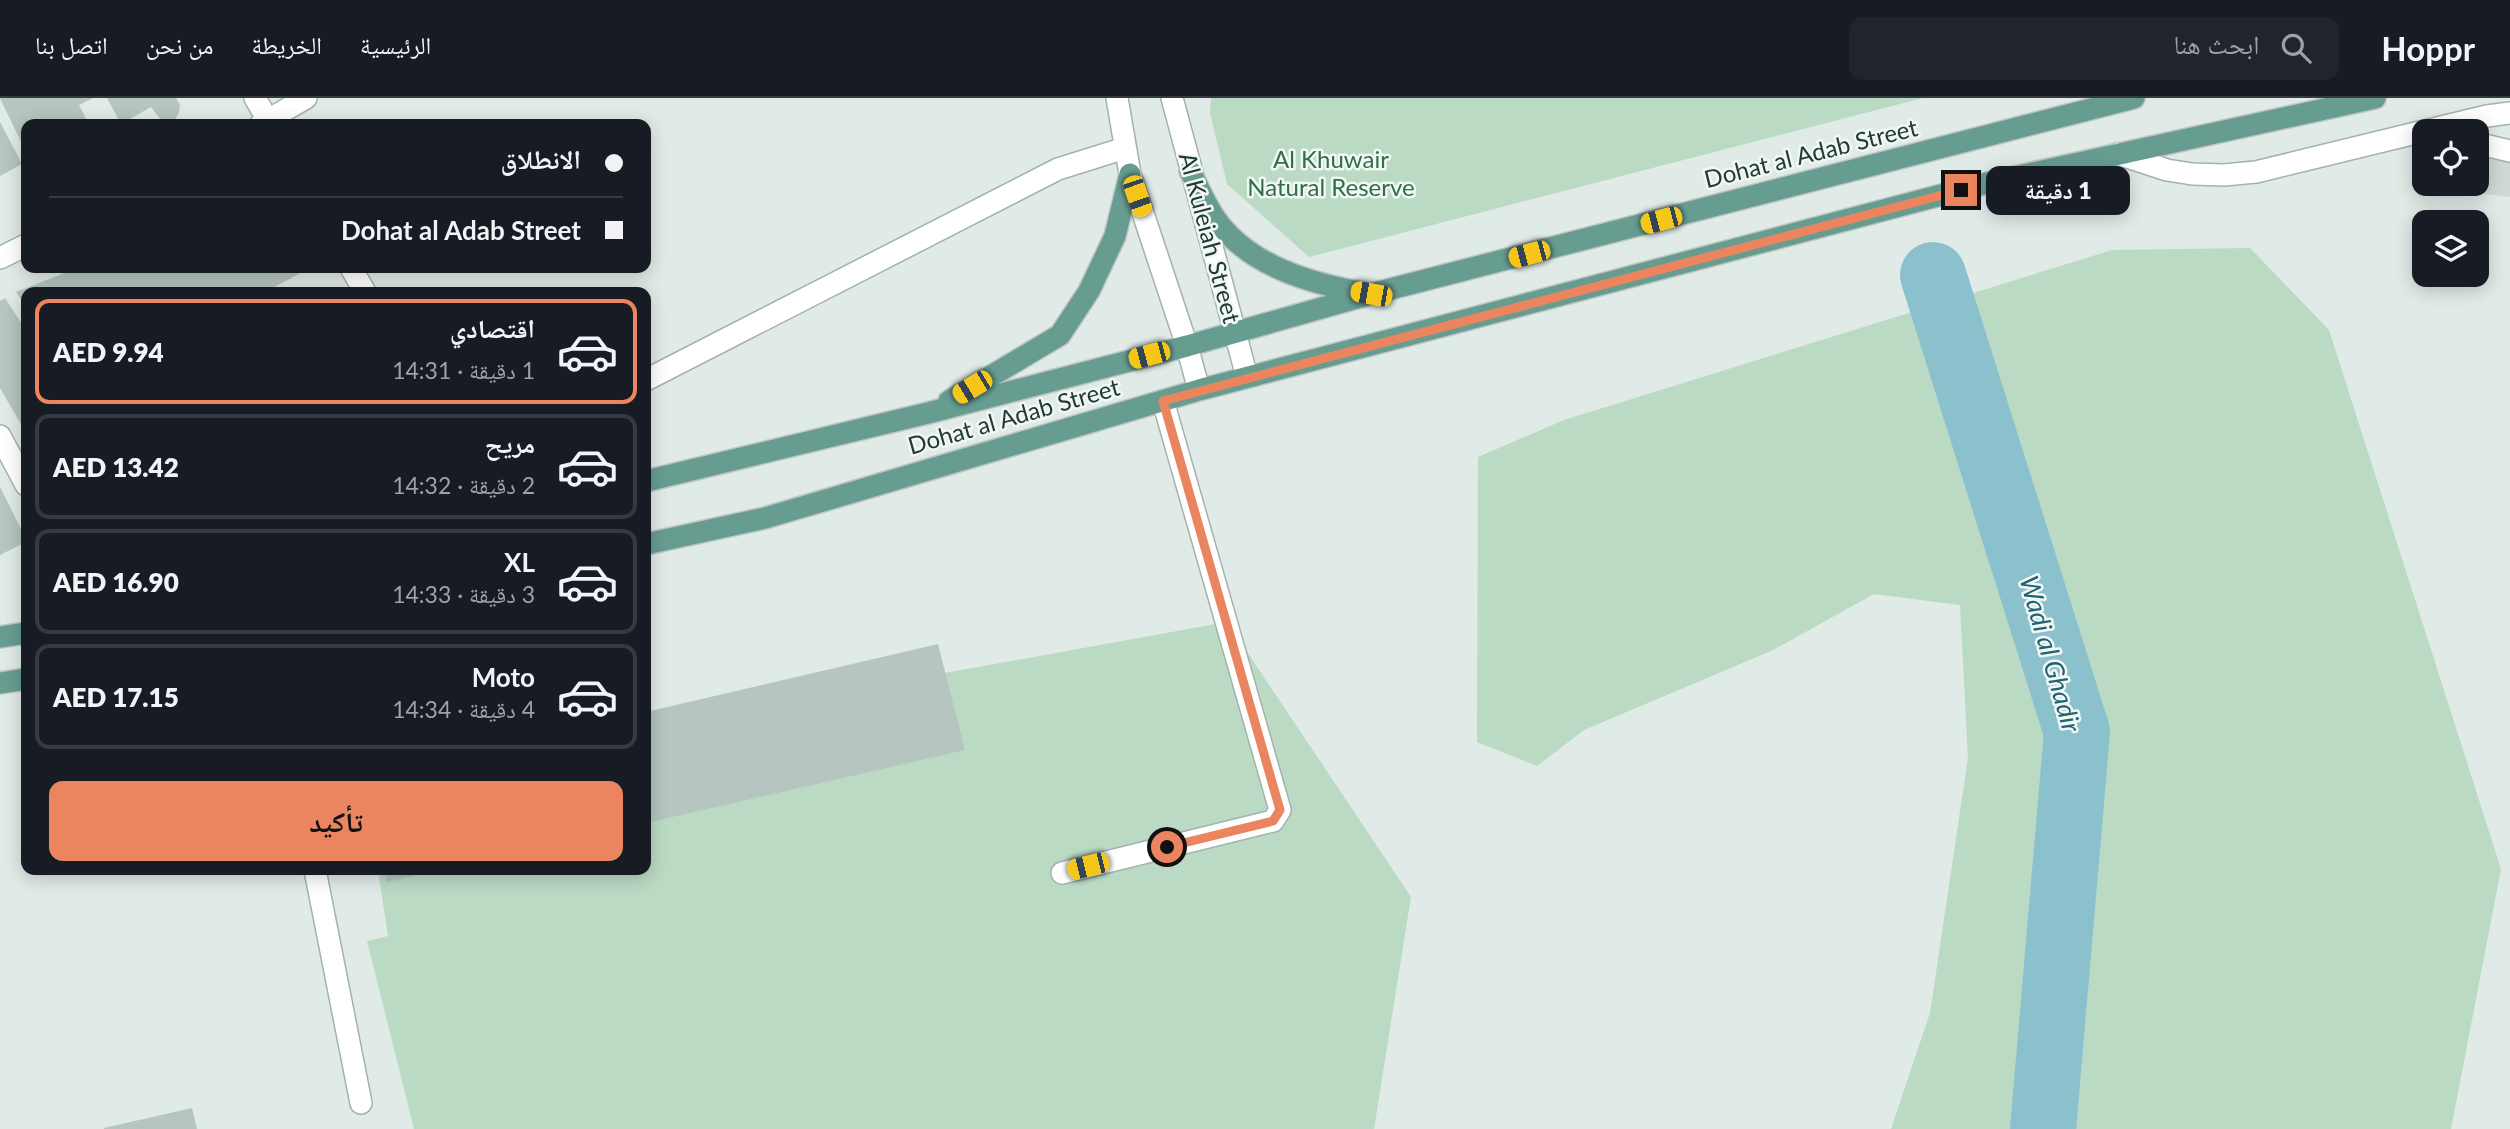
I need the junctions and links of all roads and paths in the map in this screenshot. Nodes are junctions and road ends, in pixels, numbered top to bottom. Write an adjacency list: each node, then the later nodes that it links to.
1 (255, 98): 8 (street)
2 (306, 98): 9 (street)
3 (1117, 98): 13 (street, Al Kuleiah Street)
4 (1172, 98): 16 (street, Al Kuleiah Street)
5 (2134, 98): 20 (main road, Dohat al Adab Street)
6 (2375, 98): 15 (main road, Dohat al Adab Street)
7 (2510, 113): 10 (street)
8 (264, 119)
9 (272, 119)
10 (2476, 119)
11 (2412, 135): 15 (street)
12 (2489, 146): 14 (street)
13 (1125, 148): 17 (street, Al Kuleiah Street); 23 (street)
14 (2510, 151)
15 (2118, 154): 24 (main road, Dohat al Adab Street)
16 (1190, 171): 20 (main road); 21 (street, Al Kuleiah Street)
17 (1130, 174): 22 (street, Al Kuleiah Street); 27 (main road)
18 (21, 248): 19 (street)
19 (0, 258)
20 (1371, 294): 21 (main road, Dohat al Adab Street)
21 (1234, 332): 22 (main road, Dohat al Adab Street); 24 (street, Al Kuleiah Street)
22 (1187, 346): 25 (street, Al Kuleiah Street); 27 (main road, Dohat al Adab Street)
23 (651, 377)
24 (1247, 377): 25 (main road, Dohat al Adab Street)
25 (1199, 390): 26 (main road, Dohat al Adab Street)
26 (1163, 401): 31 (main road, Dohat al Adab Street); 36 (street)
27 (928, 413): 30 (main road, Dohat al Adab Street)
28 (0, 436): 29 (street)
29 (21, 476)
30 (651, 480)
31 (651, 543)
32 (21, 633): 33 (main road)
33 (0, 637)
34 (21, 680): 35 (main road)
35 (0, 683)
36 (1062, 873)
37 (316, 875): 38 (street)
38 (361, 1103)

